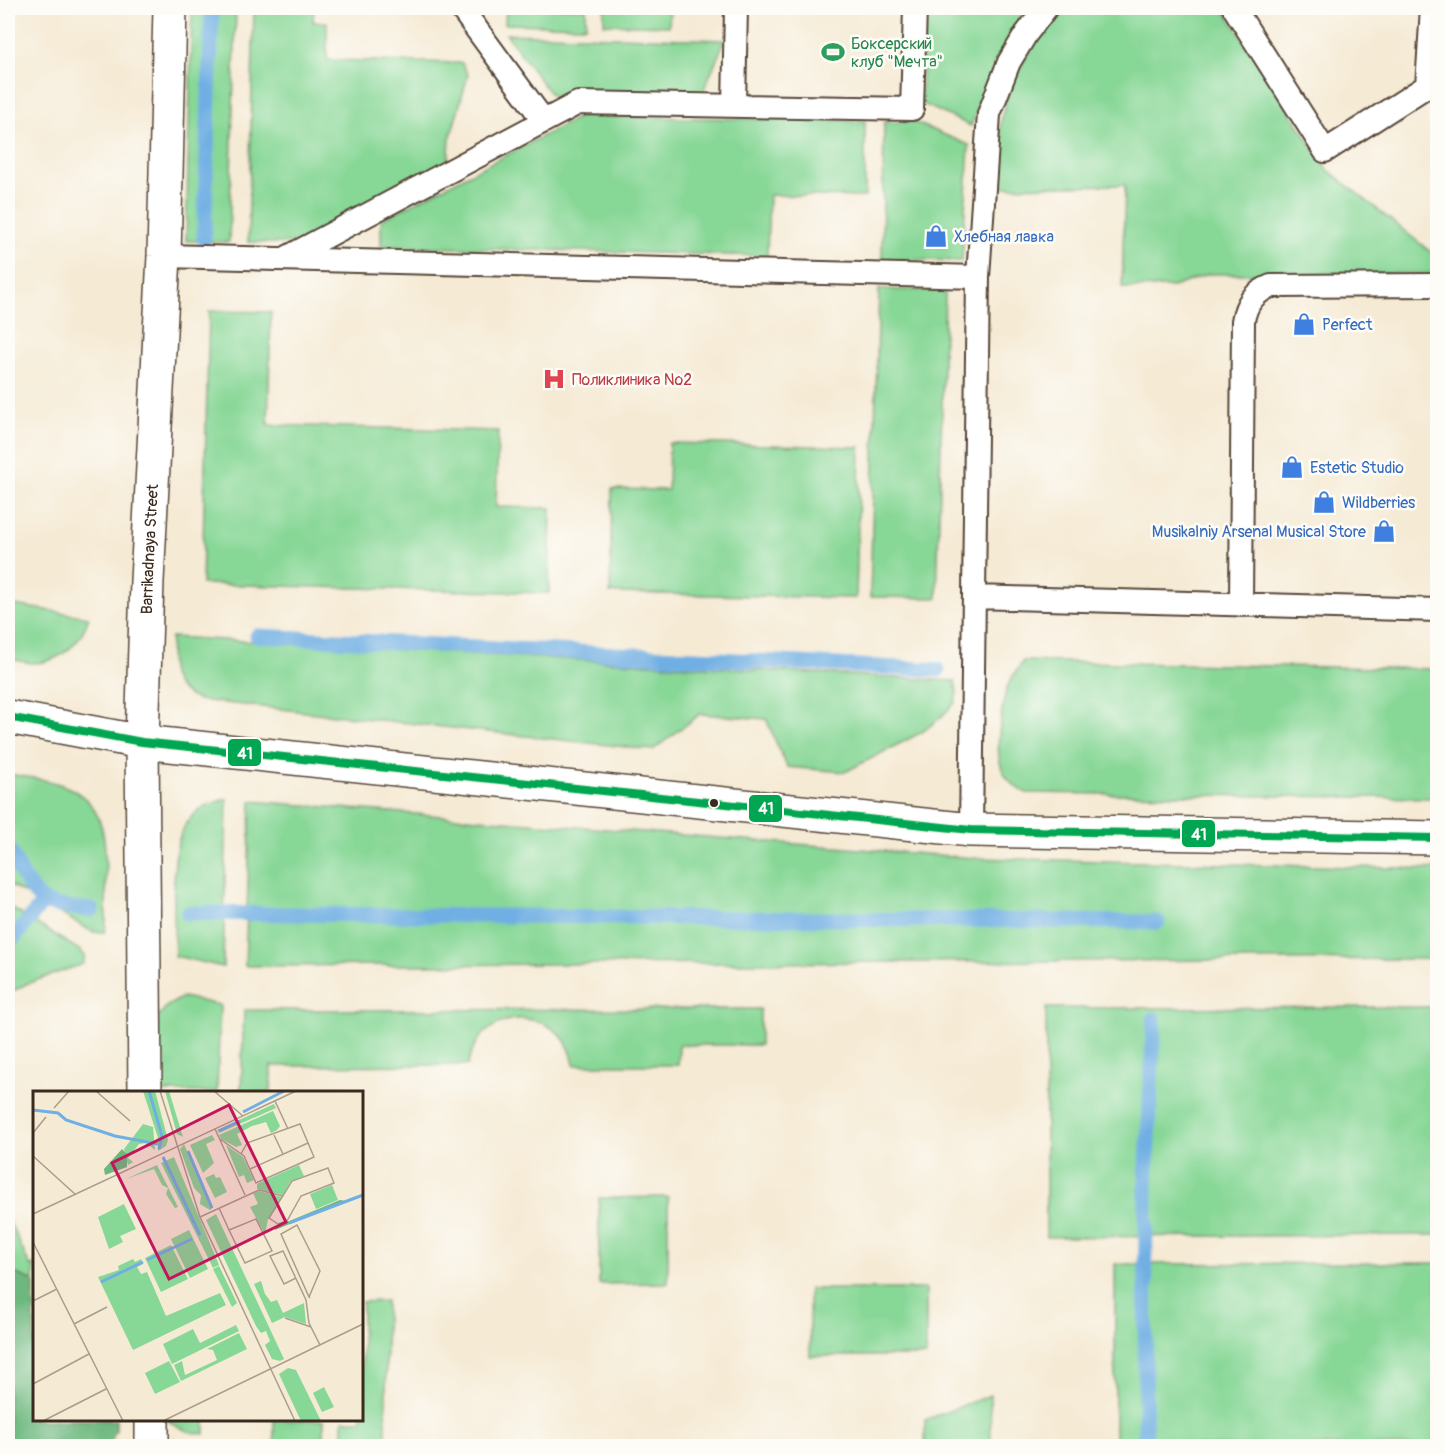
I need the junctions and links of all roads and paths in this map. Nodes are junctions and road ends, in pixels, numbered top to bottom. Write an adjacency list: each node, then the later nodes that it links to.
1 (170, 8): 10 (main road, Barrikadnaya Street)
2 (461, 8): 9 (lane)
3 (736, 8): 8 (lane)
4 (915, 8): 8 (lane)
5 (1046, 8): 12 (lane)
6 (1234, 8): 7 (lane)
7 (1432, 8)
8 (734, 105): 9 (lane)
9 (544, 121): 11 (lane)
10 (164, 256): 11 (lane); 18 (main road, Barrikadnaya Street)
11 (284, 259): 12 (lane)
12 (978, 277): 14 (lane)
13 (1437, 285): 15 (lane)
14 (975, 597): 15 (lane); 19 (lane)
15 (1241, 605): 16 (lane)
16 (1437, 610)
17 (8, 717): 18 (main road)
18 (142, 742): 19 (main road); 21 (main road, Barrikadnaya Street)
19 (971, 830): 20 (main road)
20 (1437, 838)
21 (145, 1091)
22 (152, 1421): 23 (main road)
23 (153, 1446)

